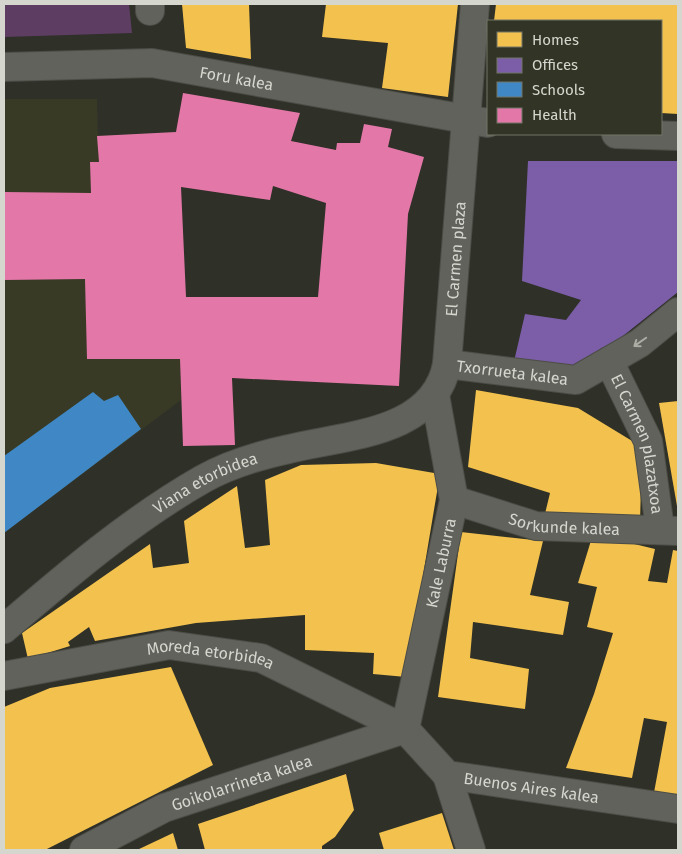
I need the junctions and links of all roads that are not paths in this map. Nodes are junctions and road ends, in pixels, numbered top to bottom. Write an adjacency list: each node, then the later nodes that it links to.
1 (476, 4): 3 (street, El Carmen plaza)
2 (4, 67): 3 (street, Foru kalea)
3 (477, 121): 8 (street, El Carmen plaza)
4 (647, 135): 5 (street)
5 (678, 136)
6 (678, 312): 7 (street, Txorrueta kalea, one-way to 7)
7 (609, 362): 8 (street, Txorrueta kalea); 11 (street, El Carmen plazatxoa)
8 (447, 364): 9 (street, El Carmen plaza)
9 (434, 396): 10 (street, Kale Laburra); 12 (street, Viana etorbidea)
10 (454, 500): 11 (street, Sorkunde kalea); 14 (street, Kale Laburra)
11 (669, 530)
12 (4, 629)
13 (4, 676): 14 (street, Moreda etorbidea)
14 (405, 729): 15 (street, Buenos Aires kalea); 17 (street, Goikolarrineta kalea)
15 (446, 775): 16 (street, Buenos Aires kalea); 18 (street)
16 (678, 809)
17 (84, 850)
18 (471, 850)

